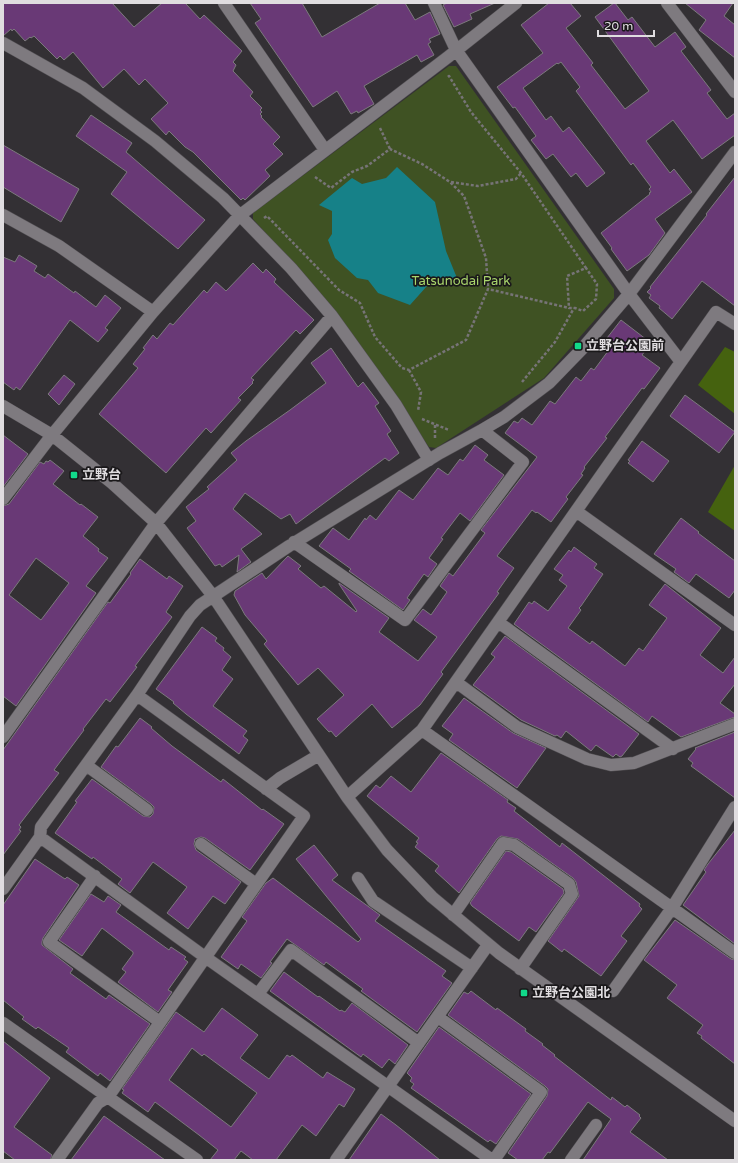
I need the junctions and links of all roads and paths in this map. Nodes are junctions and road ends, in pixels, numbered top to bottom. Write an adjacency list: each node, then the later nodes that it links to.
1 (224, 3): 11 (street)
2 (434, 3): 6 (street)
3 (516, 3): 6 (street)
4 (667, 3): 8 (street)
5 (3, 42): 18 (street)
6 (456, 50): 11 (street); 23 (street)
7 (443, 81): 13 (path)
8 (735, 92)
9 (379, 125): 10 (path)
10 (390, 149): 14 (path); 15 (path)
11 (325, 150): 18 (street)
12 (735, 152): 23 (street)
13 (521, 173): 15 (path); 21 (path)
14 (313, 176)
15 (450, 182): 22 (path)
16 (268, 209): 19 (path)
17 (3, 215): 26 (street)
18 (240, 216): 20 (street); 26 (street)
19 (267, 216): 20 (path); 30 (path)
20 (248, 225): 27 (street)
21 (586, 268): 24 (path); 25 (path)
22 (488, 289): 24 (path); 30 (path)
23 (629, 294): 29 (street); 33 (street)
24 (569, 308): 25 (path)
25 (575, 308): 31 (path)
26 (153, 312): 35 (street)
27 (332, 316): 36 (street); 39 (street)
28 (735, 324): 29 (street)
29 (681, 362): 38 (street)
30 (409, 370): 34 (path)
31 (520, 385)
32 (3, 406): 35 (street)
33 (482, 430): 36 (street); 40 (street)
34 (455, 433)
35 (52, 435): 37 (street); 39 (street)
36 (429, 460): 40 (street)
37 (3, 499)
38 (576, 511): 42 (street); 43 (street)
39 (156, 523): 41 (street); 48 (street)
40 (294, 542): 41 (street)
41 (213, 596): 45 (street); 50 (street)
42 (498, 622): 44 (street); 49 (street)
43 (735, 625)
44 (456, 682): 47 (street); 49 (street)
45 (137, 695): 51 (street); 52 (street)
46 (735, 724): 49 (street)
47 (422, 730): 53 (street); 62 (street)
48 (3, 737)
49 (673, 749)
50 (319, 755): 52 (street); 53 (street)
51 (86, 765): 55 (street); 56 (street)
52 (266, 789): 60 (street)
53 (347, 797): 63 (street)
54 (735, 807): 62 (street)
55 (147, 810)
56 (40, 837): 58 (street); 61 (street)
57 (201, 844): 60 (street)
58 (95, 876): 66 (street); 72 (street)
59 (358, 878): 67 (street)
60 (256, 884): 66 (street)
61 (3, 888)
62 (672, 908): 65 (street); 69 (street)
63 (452, 915): 64 (street); 68 (street)
64 (488, 945): 67 (street); 68 (street)
65 (735, 953)
66 (205, 957): 70 (street); 72 (street)
67 (472, 968): 71 (street)
68 (520, 969): 77 (street)
69 (613, 991)
70 (258, 994): 74 (street); 75 (street)
71 (438, 1017): 74 (street); 82 (street)
72 (160, 1022): 76 (street)
73 (3, 1023): 76 (street)
74 (419, 1043): 75 (street)
75 (388, 1087): 81 (street); 82 (street)
76 (108, 1097): 79 (street); 80 (street)
77 (735, 1120)
78 (596, 1125): 83 (street)
79 (57, 1160)
80 (197, 1160)
81 (336, 1160)
82 (493, 1160)
83 (571, 1160)

